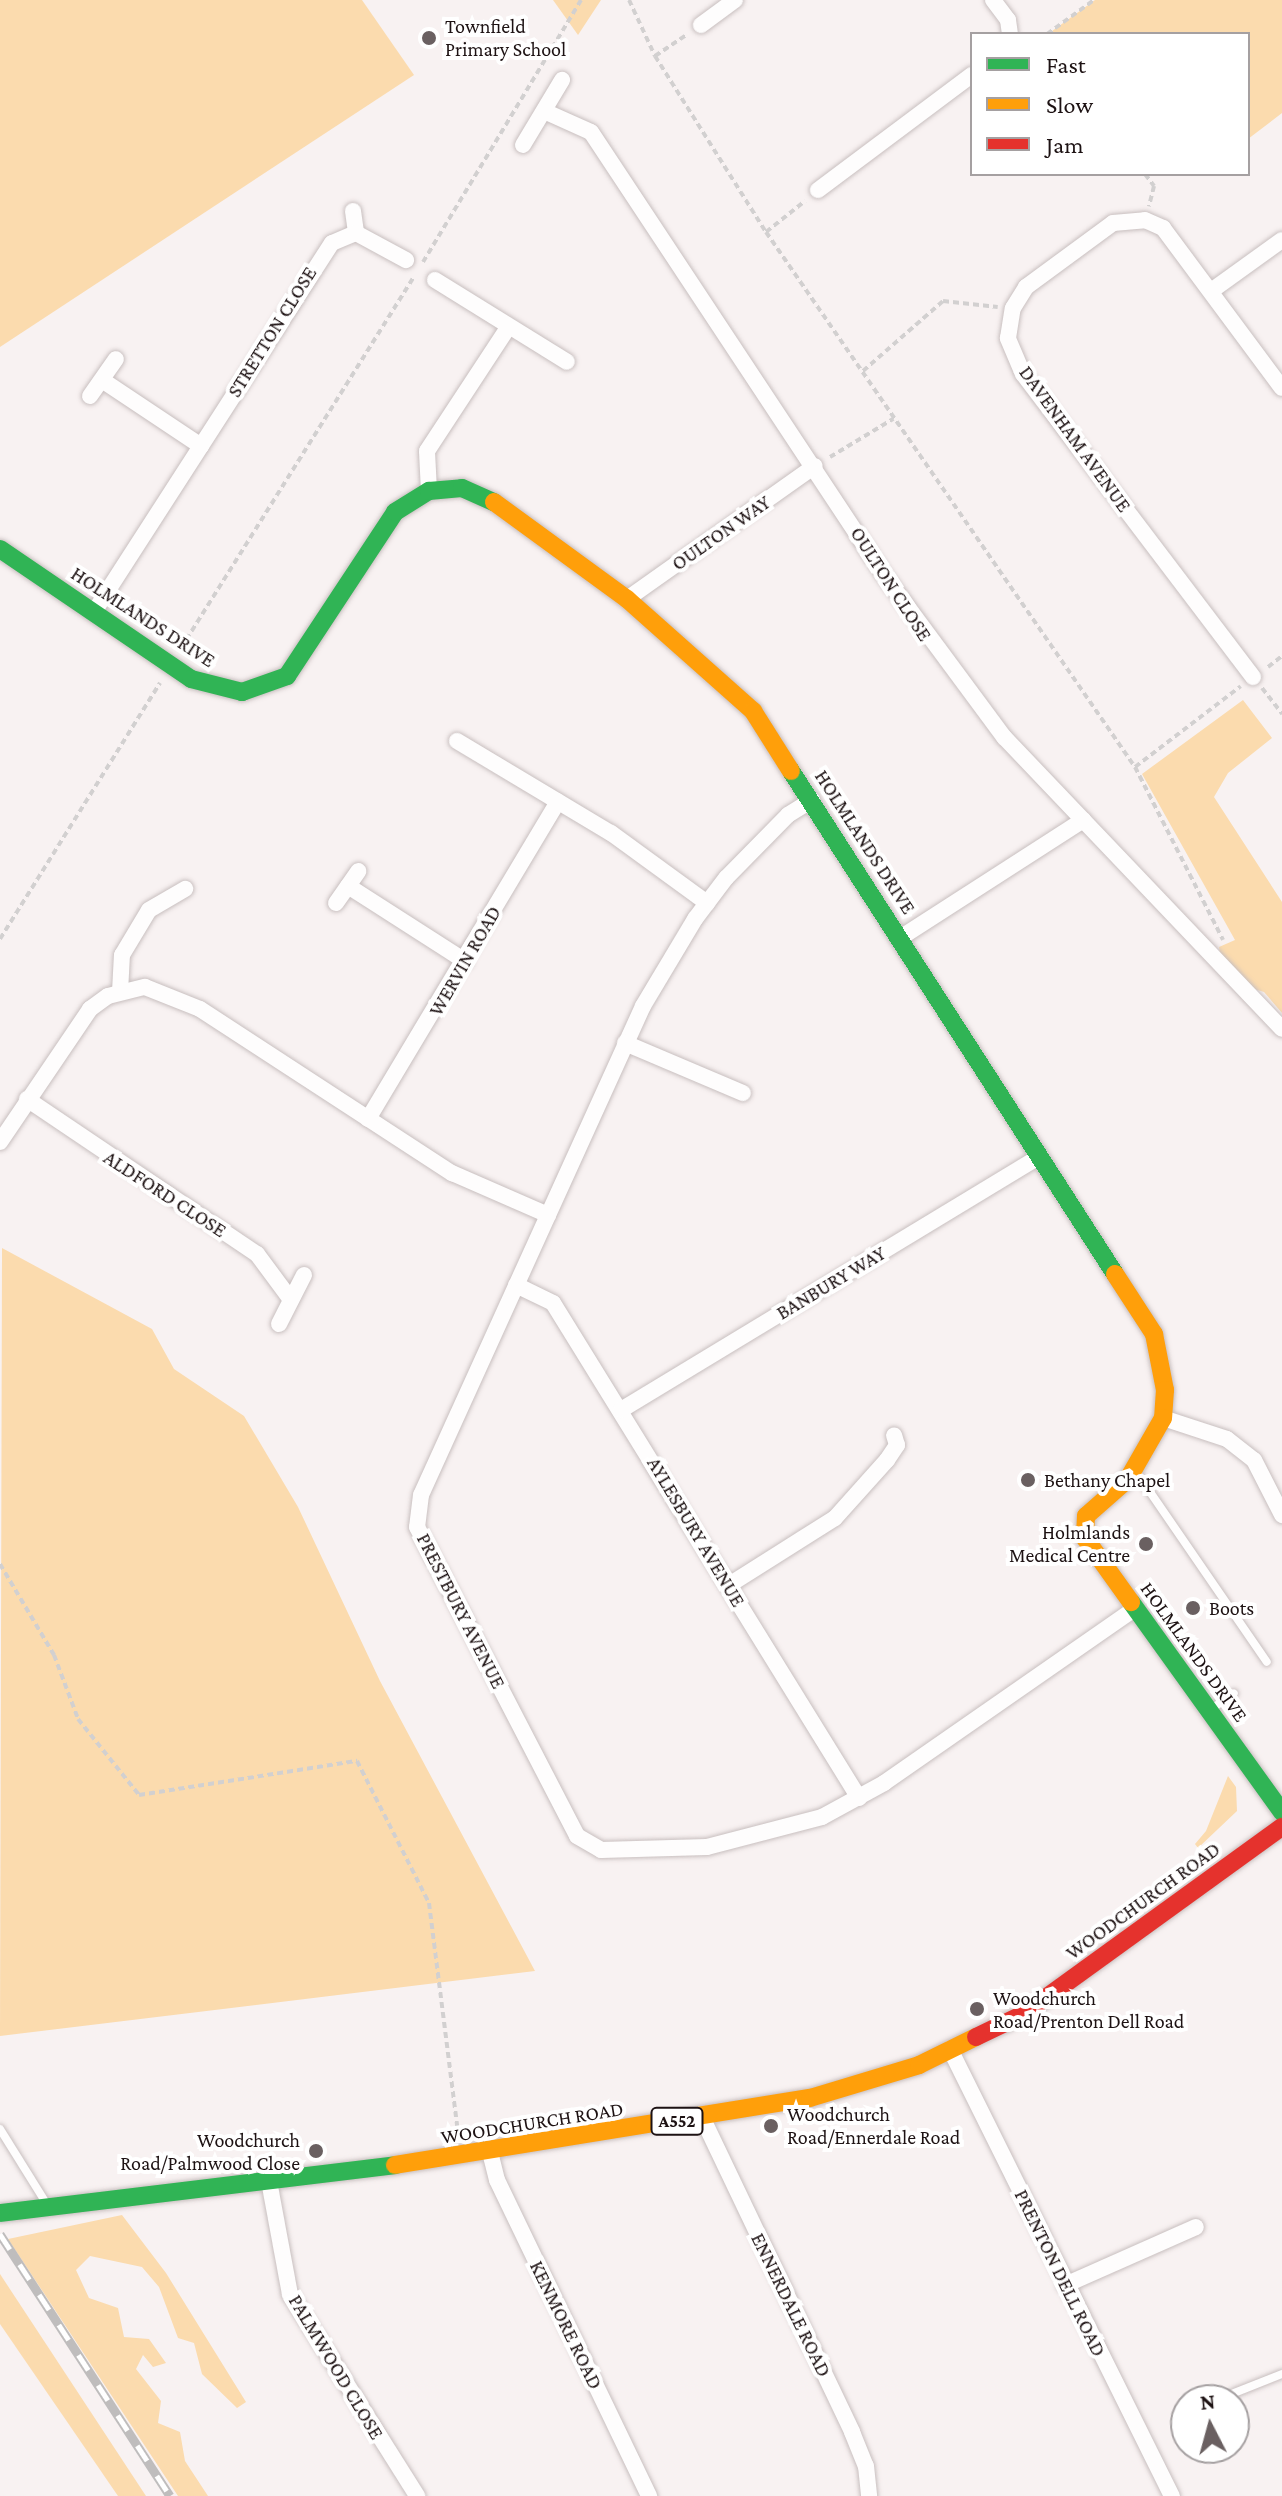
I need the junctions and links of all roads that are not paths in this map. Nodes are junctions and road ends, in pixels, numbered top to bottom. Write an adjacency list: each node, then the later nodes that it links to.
1 (735, 0): 3 (street)
2 (993, 0): 4 (street)
3 (701, 25)
4 (1010, 32)
5 (970, 76): 9 (street)
6 (562, 80): 7 (street)
7 (544, 111): 8 (street); 23 (street, OULTON CLOSE)
8 (523, 145)
9 (818, 190)
10 (353, 211): 11 (street)
11 (356, 233): 13 (street); 22 (street, STRETTON CLOSE)
12 (1282, 240): 15 (street)
13 (406, 260)
14 (435, 280): 16 (street)
15 (1211, 291): 20 (street); 28 (street, DAVENHAM AVENUE)
16 (509, 326): 18 (street); 24 (street)
17 (116, 359): 19 (street)
18 (567, 362)
19 (102, 380): 21 (street); 22 (street)
20 (1282, 388)
21 (90, 396)
22 (201, 446): 27 (street, STRETTON CLOSE)
23 (815, 466): 26 (street, OULTON WAY); 32 (street, OULTON CLOSE)
24 (429, 491): 26 (main road, HOLMLANDS DRIVE); 27 (main road, HOLMLANDS DRIVE)
25 (0, 549): 27 (main road, HOLMLANDS DRIVE)
26 (627, 599): 30 (main road, HOLMLANDS DRIVE)
27 (94, 612)
28 (1253, 677)
29 (457, 741): 31 (street)
30 (812, 800): 37 (street, PRESTBURY AVENUE); 38 (main road, HOLMLANDS DRIVE)
31 (558, 801): 37 (street); 39 (street, WERVIN ROAD)
32 (1083, 820): 38 (street); 41 (street, OULTON CLOSE)
33 (358, 871): 34 (street)
34 (348, 886): 36 (street); 39 (street)
35 (185, 889): 40 (street)
36 (336, 903)
37 (707, 903): 42 (street, PRESTBURY AVENUE)
38 (900, 938): 47 (main road, HOLMLANDS DRIVE)
39 (465, 961): 45 (street, WERVIN ROAD)
40 (120, 992): 44 (street); 45 (street)
41 (1282, 1029)
42 (625, 1043): 43 (street); 48 (street, PRESTBURY AVENUE)
43 (743, 1093)
44 (27, 1099): 46 (street); 51 (street, ALDFORD CLOSE)
45 (368, 1119): 48 (street)
46 (0, 1142)
47 (1040, 1156): 53 (street, BANBURY WAY); 54 (main road, HOLMLANDS DRIVE)
48 (548, 1215): 50 (street, PRESTBURY AVENUE)
49 (304, 1275): 51 (street)
50 (516, 1285): 53 (street, AYLESBURY AVENUE); 63 (street, PRESTBURY AVENUE)
51 (291, 1300): 52 (street)
52 (279, 1324)
53 (621, 1410): 58 (street, AYLESBURY AVENUE)
54 (1163, 1418): 56 (main road, HOLMLANDS DRIVE); 57 (street)
55 (899, 1441): 58 (street)
56 (1134, 1469): 59 (main road, HOLMLANDS DRIVE); 60 (lane)
57 (1281, 1518)
58 (729, 1585): 63 (street, AYLESBURY AVENUE)
59 (1136, 1608): 62 (main road, HOLMLANDS DRIVE); 63 (street, PRESTBURY AVENUE)
60 (1267, 1662)
61 (1234, 1693): 62 (lane)
62 (1209, 1710): 64 (main road, HOLMLANDS DRIVE)
63 (859, 1798)
64 (1282, 1812)
65 (1282, 1827): 66 (main road, WOODCHURCH ROAD / A552)
66 (950, 2049): 67 (main road, WOODCHURCH ROAD / A552); 74 (street, PRENTON DELL ROAD)
67 (702, 2117): 69 (main road, WOODCHURCH ROAD / A552); 79 (street, ENNERDALE ROAD)
68 (0, 2129): 71 (lane)
69 (490, 2152): 70 (main road, WOODCHURCH ROAD / A552); 78 (street, KENMORE ROAD)
70 (269, 2181): 71 (main road, WOODCHURCH ROAD / A552); 77 (street, PALMWOOD CLOSE)
71 (48, 2207): 72 (main road, WOODCHURCH ROAD / A552)
72 (0, 2213)
73 (1196, 2227): 74 (street)
74 (1065, 2285): 80 (street, PRENTON DELL ROAD)
75 (1282, 2374): 76 (lane)
76 (1250, 2387)
77 (417, 2496)
78 (649, 2496)
79 (869, 2496)
80 (1172, 2496)

